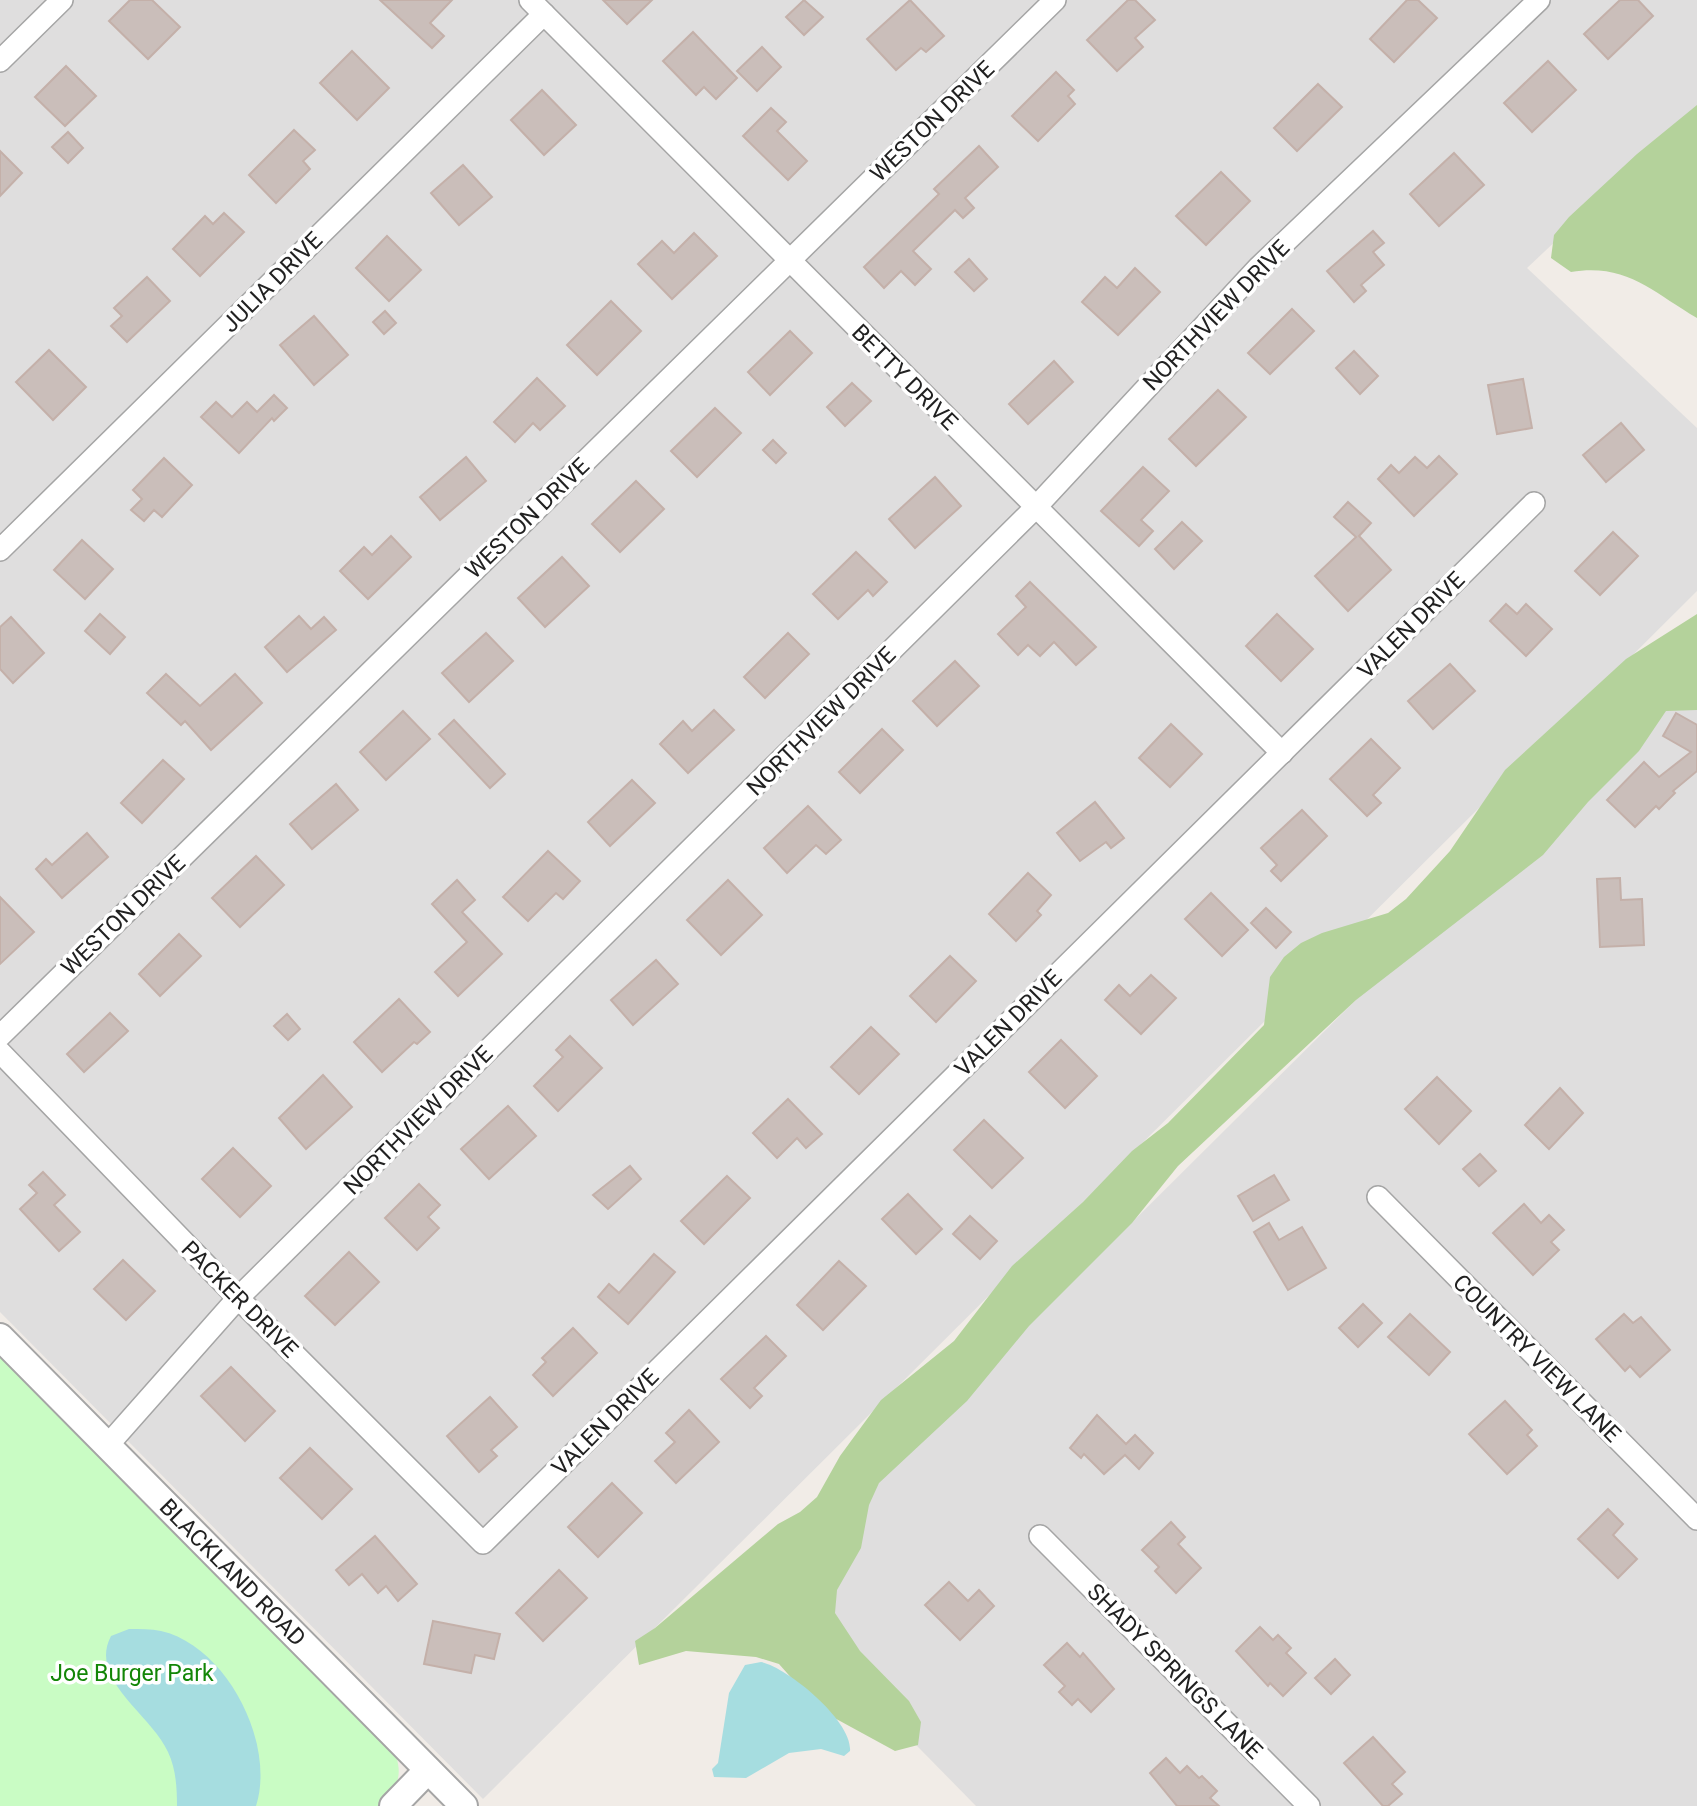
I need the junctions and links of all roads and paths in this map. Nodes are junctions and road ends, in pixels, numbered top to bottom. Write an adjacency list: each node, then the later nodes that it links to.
1 (62, 0): 5 (street)
2 (1055, 0): 6 (street, WESTON DRIVE)
3 (1539, 0): 8 (street, NORTHVIEW DRIVE)
4 (537, 7): 6 (street, BETTY DRIVE); 9 (street, JULIA DRIVE)
5 (0, 61)
6 (789, 261): 8 (street, BETTY DRIVE); 11 (street, WESTON DRIVE)
7 (1534, 503): 10 (street, VALEN DRIVE)
8 (1036, 507): 10 (street, BETTY DRIVE); 14 (street, NORTHVIEW DRIVE)
9 (0, 550)
10 (1282, 753): 19 (street, VALEN DRIVE)
11 (0, 1036)
12 (0, 1052): 14 (street, PACKER DRIVE)
13 (1378, 1197): 17 (street, COUNTRY VIEW LANE)
14 (238, 1298): 16 (street, NORTHVIEW DRIVE); 19 (street, PACKER DRIVE)
15 (0, 1337): 16 (street, BLACKLAND ROAD)
16 (107, 1446): 20 (street, BLACKLAND ROAD)
17 (1697, 1519)
18 (1040, 1536): 23 (street, SHADY SPRINGS LANE)
19 (482, 1544)
20 (428, 1770): 21 (street); 22 (street, BLACKLAND ROAD)
21 (393, 1806)
22 (464, 1806)
23 (1309, 1806)

